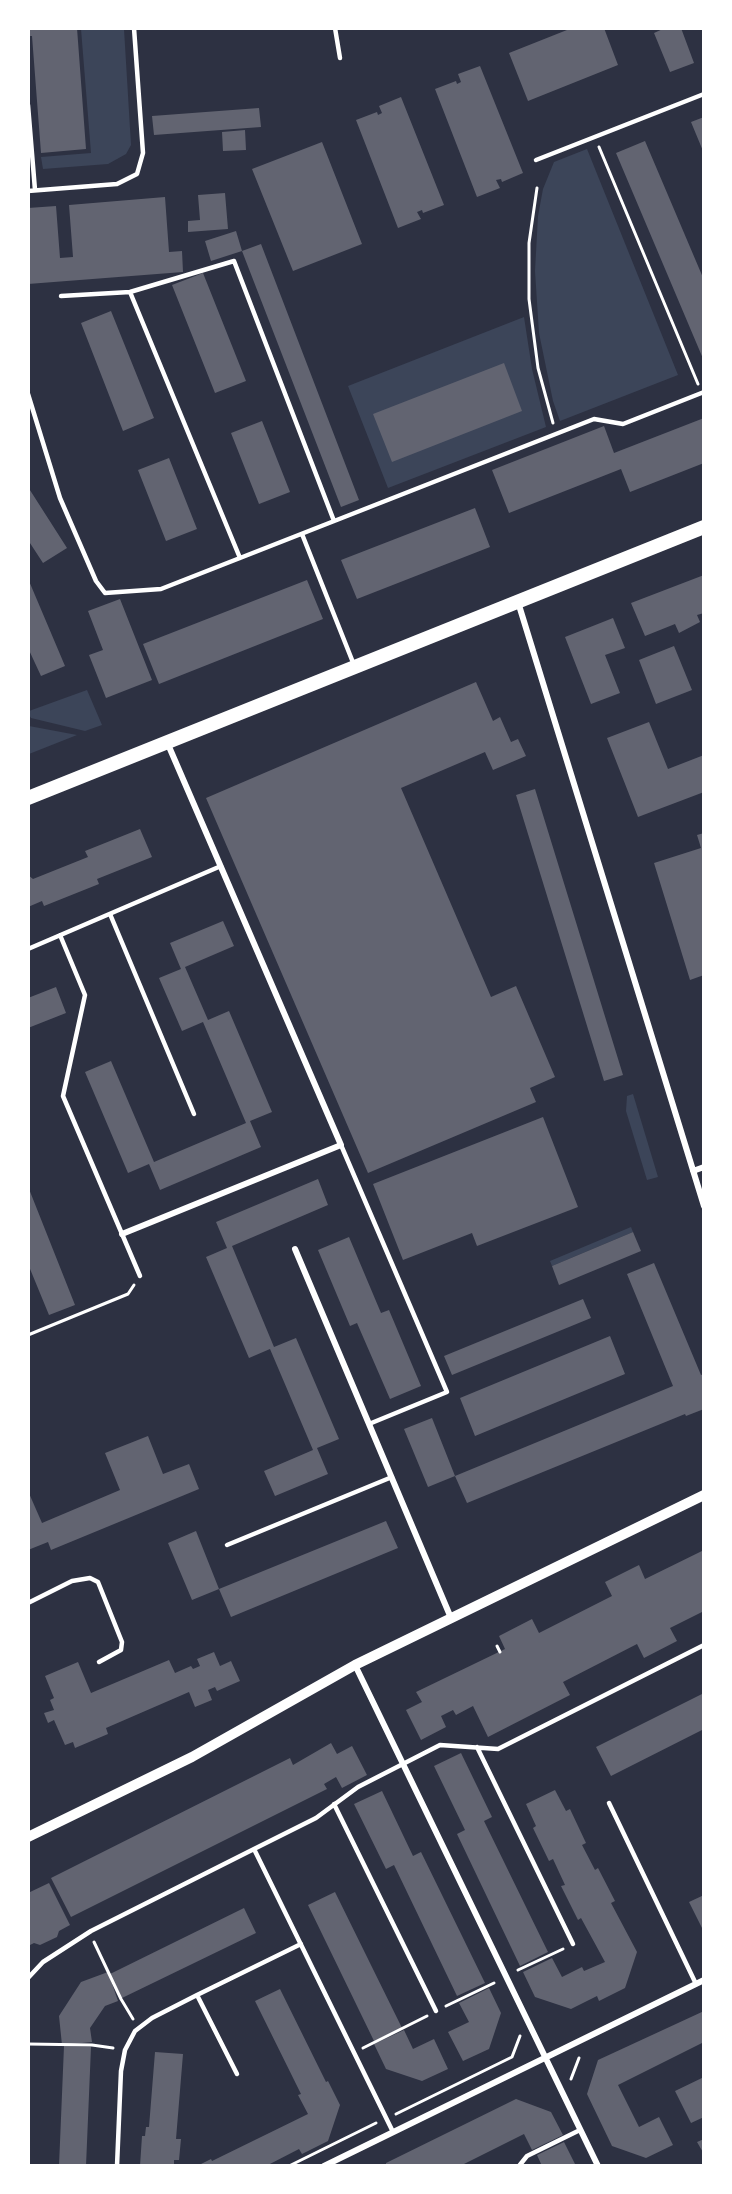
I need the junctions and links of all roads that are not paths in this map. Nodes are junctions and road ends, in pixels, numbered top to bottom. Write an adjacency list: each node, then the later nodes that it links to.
1 (134, 28): 7 (lane)
2 (334, 28): 3 (lane)
3 (340, 58)
4 (704, 94): 6 (lane)
5 (28, 105): 7 (lane)
6 (536, 160)
7 (35, 190): 8 (lane)
8 (28, 191)
9 (130, 292): 10 (lane); 13 (lane); 16 (lane)
10 (61, 296)
11 (703, 392): 13 (lane)
12 (28, 394): 16 (lane)
13 (334, 521): 15 (lane)
14 (704, 527): 17 (main road)
15 (302, 534): 16 (lane); 18 (lane)
16 (240, 558)
17 (518, 602): 18 (main road); 28 (street)
18 (355, 668): 19 (main road)
19 (167, 741): 20 (main road); 21 (street)
20 (28, 798)
21 (221, 866): 22 (lane); 26 (street)
22 (110, 914): 23 (lane); 25 (lane)
23 (60, 935): 24 (lane); 30 (lane)
24 (28, 949)
25 (194, 1114)
26 (341, 1145): 30 (street); 33 (lane)
27 (704, 1167): 28 (street)
28 (693, 1171): 29 (street)
29 (704, 1206)
30 (122, 1234): 32 (lane)
31 (295, 1249): 33 (street)
32 (140, 1276)
33 (369, 1424): 34 (street)
34 (392, 1477): 36 (lane); 38 (street)
35 (704, 1495): 38 (street)
36 (227, 1545)
37 (28, 1603): 40 (lane)
38 (452, 1618): 41 (street)
39 (704, 1645): 42 (lane)
40 (99, 1662)
41 (355, 1665): 43 (street); 46 (street)
42 (477, 1747): 43 (lane); 49 (lane)
43 (403, 1764): 45 (lane); 55 (street)
44 (609, 1803): 52 (lane)
45 (334, 1804): 47 (lane); 54 (lane)
46 (28, 1837)
47 (254, 1849): 48 (lane); 50 (lane)
48 (301, 1944): 53 (lane); 58 (lane)
49 (573, 1944)
50 (28, 1978)
51 (704, 1980): 52 (street)
52 (696, 1984): 55 (street)
53 (197, 1995): 56 (lane); 60 (lane)
54 (436, 2011)
55 (545, 2058): 57 (street); 58 (street)
56 (237, 2074)
57 (580, 2130): 62 (lane); 63 (street)
58 (393, 2132): 59 (street)
59 (333, 2164): 61 (street)
60 (117, 2166)
61 (324, 2166)
62 (519, 2166)
63 (598, 2166)

